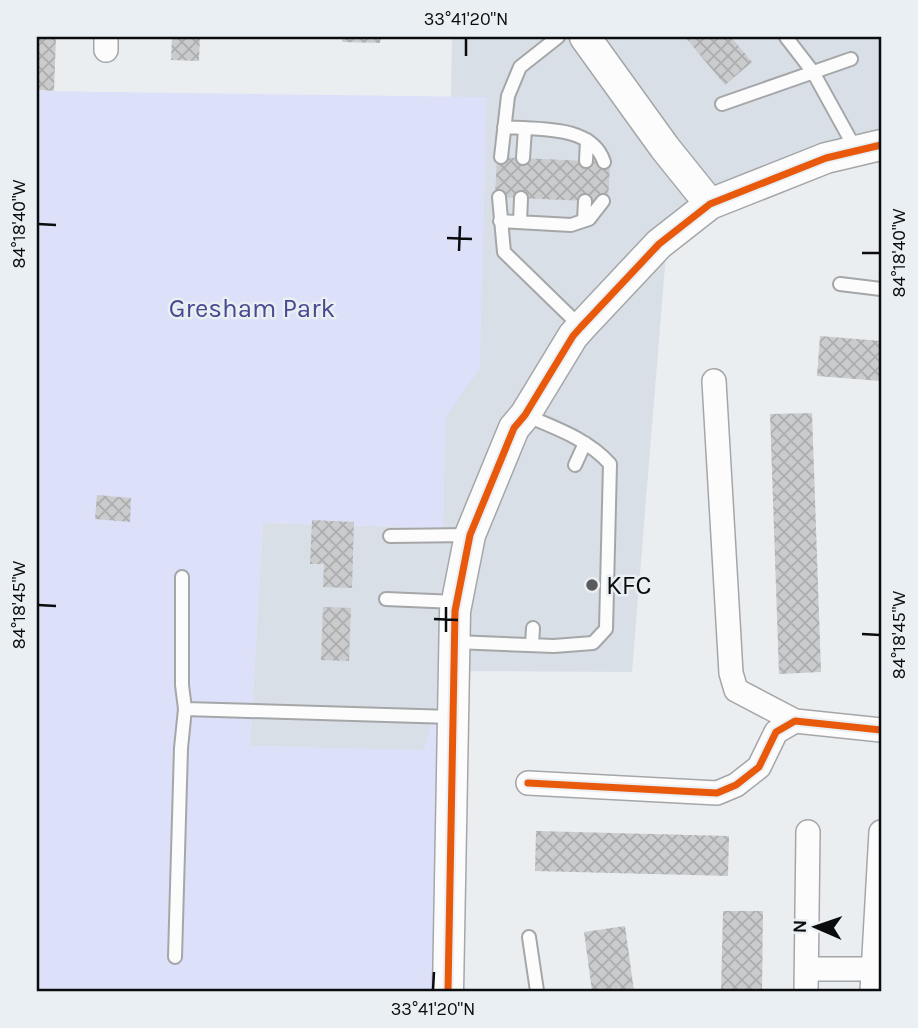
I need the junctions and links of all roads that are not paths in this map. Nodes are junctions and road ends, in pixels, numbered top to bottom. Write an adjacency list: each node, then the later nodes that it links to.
1 (558, 37): 7 (lane)
2 (585, 37): 19 (street)
3 (786, 37): 5 (lane)
4 (852, 59): 5 (lane)
5 (813, 72): 6 (lane); 10 (lane)
6 (722, 104)
7 (504, 127): 8 (lane); 11 (lane)
8 (525, 129): 9 (lane); 12 (lane)
9 (587, 140): 13 (lane); 14 (lane)
10 (869, 148): 19 (street)
11 (501, 158)
12 (523, 159)
13 (586, 161)
14 (604, 162)
15 (499, 197): 21 (lane)
16 (522, 198): 22 (lane)
17 (585, 201): 20 (lane)
18 (603, 201): 20 (lane)
19 (710, 204): 25 (street)
20 (584, 220): 22 (lane)
21 (500, 221): 22 (lane); 25 (lane)
22 (520, 222)
23 (840, 284): 24 (lane)
24 (881, 289)
25 (581, 327): 27 (street)
26 (714, 381): 40 (street)
27 (525, 415): 28 (lane); 30 (street)
28 (584, 443): 29 (lane); 37 (lane)
29 (575, 465)
30 (470, 535): 31 (lane); 34 (street)
31 (390, 536)
32 (182, 577): 38 (lane)
33 (386, 599): 34 (lane)
34 (456, 602): 36 (street)
35 (533, 628): 37 (lane)
36 (454, 642): 37 (lane); 39 (street)
37 (532, 645)
38 (185, 709): 39 (lane); 47 (lane)
39 (452, 717): 50 (street)
40 (795, 721): 41 (street); 42 (street)
41 (881, 730)
42 (528, 783)
43 (808, 832): 48 (street)
44 (881, 832): 45 (street)
45 (880, 873): 49 (street)
46 (529, 937): 51 (lane)
47 (175, 957)
48 (806, 980): 49 (street)
49 (873, 980)
50 (448, 991)
51 (537, 991)

